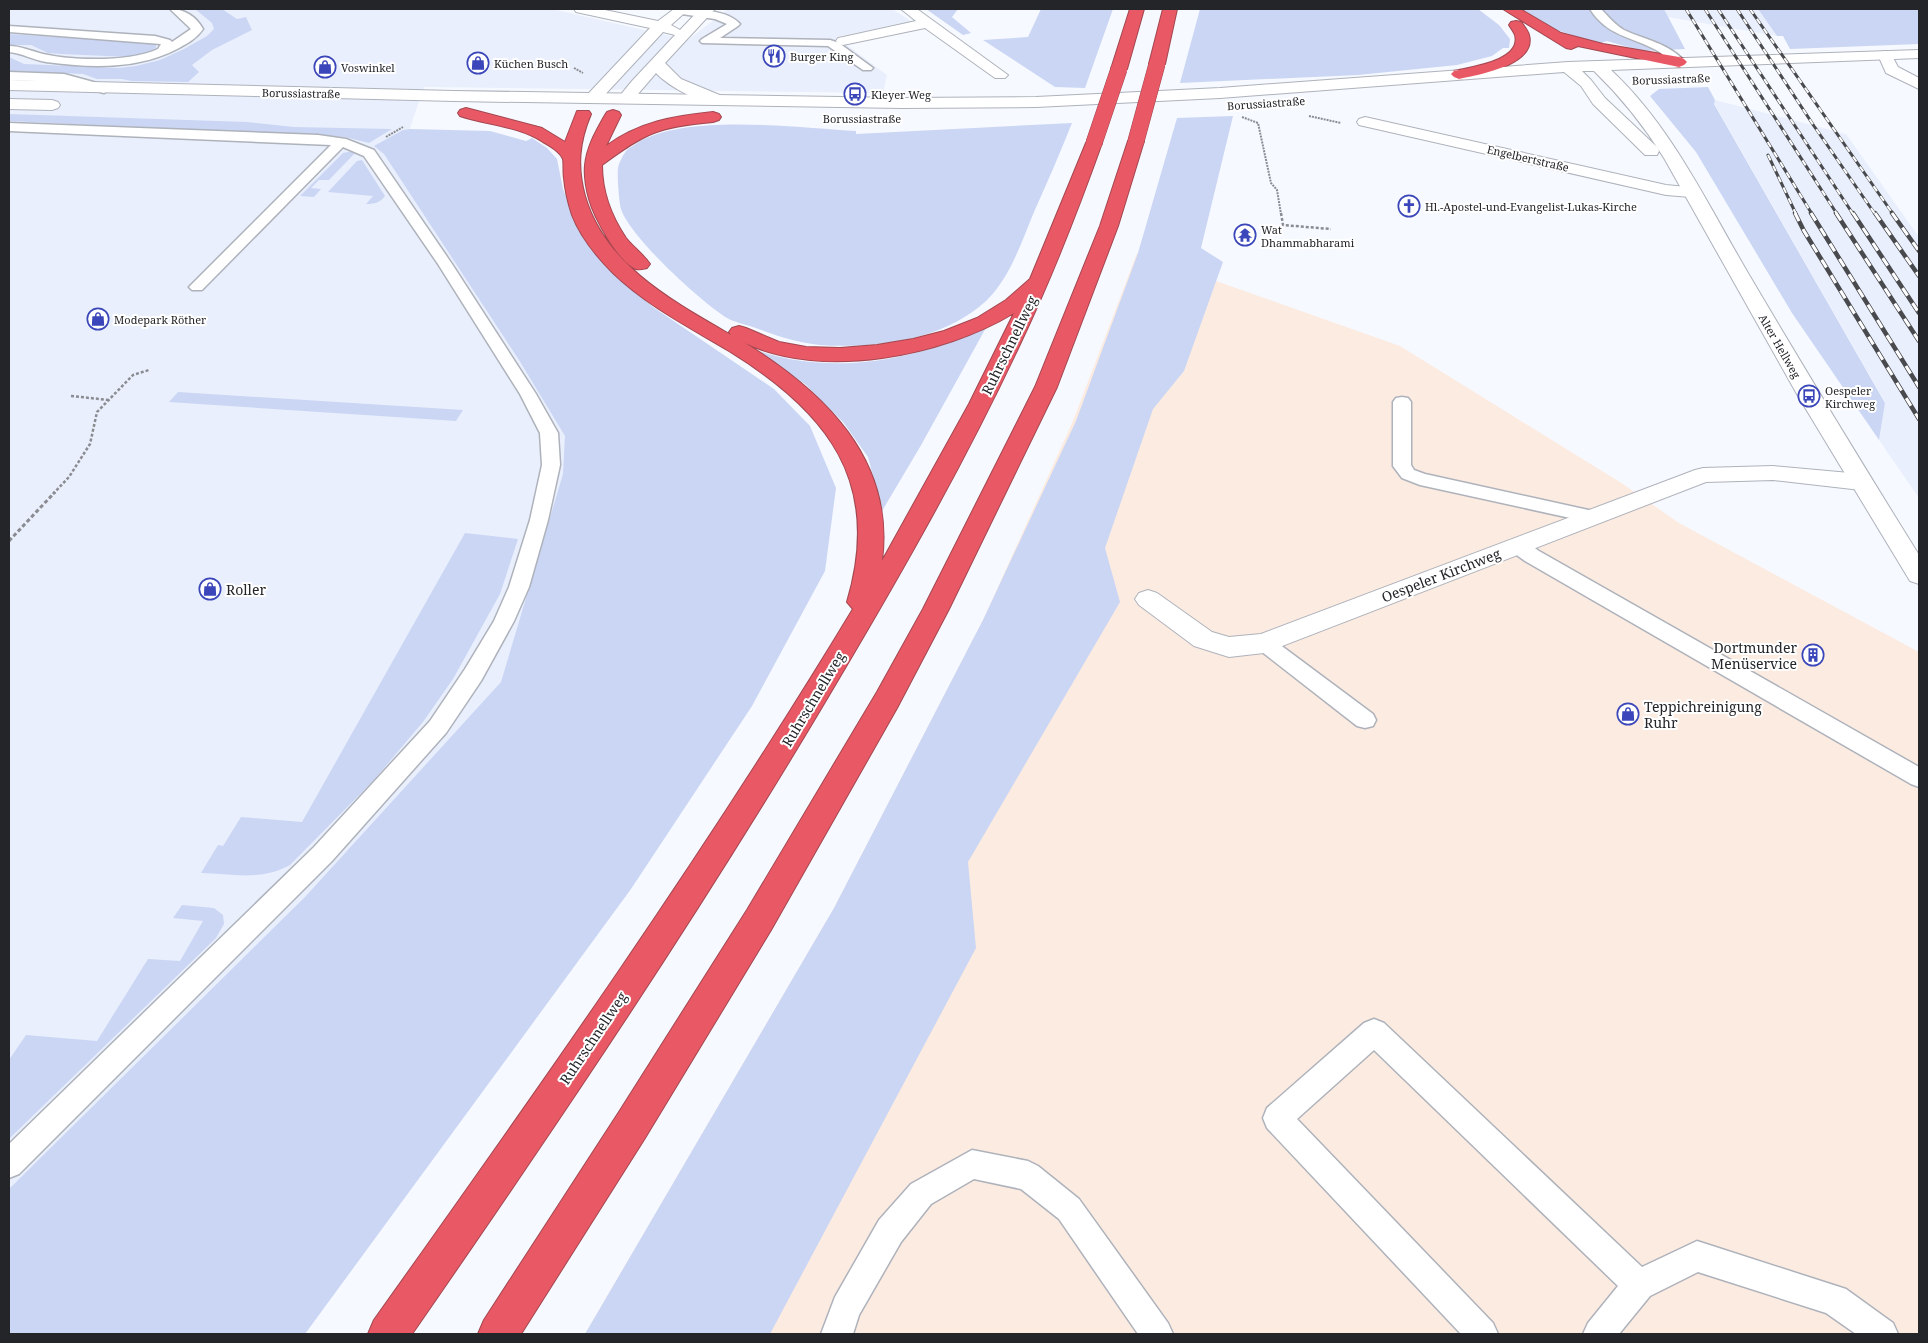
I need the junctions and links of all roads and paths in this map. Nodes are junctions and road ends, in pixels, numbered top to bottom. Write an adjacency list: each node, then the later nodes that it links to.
1 (175, 9): 19 (lane)
2 (581, 9): 13 (main road)
3 (908, 9): 11 (main road)
4 (1137, 9): 63 (highway, Ruhrschnellweg, bridge)
5 (1170, 9): 82 (highway, bridge)
6 (1492, 9): 12 (highway)
7 (1510, 9): 17 (highway)
8 (1595, 9): 23 (lane)
9 (681, 10): 10 (lane); 13 (main road)
10 (704, 12): 15 (main road); 26 (lane)
11 (927, 23): 16 (main road); 30 (main road)
12 (1516, 25): 17 (highway); 29 (highway)
13 (661, 26): 15 (main road); 40 (main road)
14 (9, 29): 19 (lane)
15 (680, 37): 22 (main road)
16 (843, 41)
17 (1552, 46): 23 (highway); 24 (highway); 25 (highway)
18 (9, 49): 19 (lane)
19 (164, 49)
20 (1919, 54): 21 (main road, Borussiastraße)
21 (1885, 55): 23 (main road, Borussiastraße); 27 (main road); 28 (main road)
22 (657, 62): 41 (main road); 42 (main road)
23 (1679, 62): 24 (main road, Borussiastraße)
24 (1598, 66): 25 (main road, Borussiastraße); 33 (main road, Alter Hellweg)
25 (1568, 67): 29 (main road, Borussiastraße); 34 (main road, Alter Hellweg)
26 (867, 68)
27 (1919, 68): 28 (main road)
28 (1884, 70): 35 (main road)
29 (1458, 74): 42 (main road, Borussiastraße)
30 (1000, 75)
31 (9, 76): 38 (lane)
32 (1633, 81): 33 (main road, Borussiastraße)
33 (1616, 82): 34 (main road, Borussiastraße); 61 (main road, Alter Hellweg)
34 (1586, 84): 37 (main road, Borussiastraße); 61 (main road, Alter Hellweg)
35 (1919, 84)
36 (9, 85): 38 (main road, Borussiastraße)
37 (1561, 85)
38 (104, 89): 40 (main road, Borussiastraße)
39 (1487, 89): 54 (main road, Borussiastraße)
40 (594, 97): 41 (main road, Borussiastraße); 48 (main road)
41 (626, 98): 42 (main road, Borussiastraße); 49 (main road)
42 (716, 99)
43 (9, 104): 44 (main road)
44 (67, 105)
45 (446, 113): 47 (main road)
46 (534, 113): 47 (main road)
47 (466, 114): 59 (highway)
48 (576, 114): 49 (main road); 59 (highway)
49 (613, 115): 51 (main road); 60 (highway)
50 (1309, 116): 55 (path)
51 (713, 117): 52 (main road); 60 (highway)
52 (732, 117)
53 (1238, 117): 62 (path)
54 (893, 118)
55 (1342, 123)
56 (1364, 123): 61 (main road, Engelbertstraße)
57 (9, 126): 58 (lane)
58 (340, 142): 64 (lane); 79 (lane)
59 (569, 156): 76 (highway)
60 (595, 162): 63 (highway)
61 (1691, 192): 69 (main road, Alter Hellweg)
62 (1331, 229)
63 (1049, 262): 76 (highway, Ruhrschnellweg)
64 (197, 287)
65 (149, 370): 67 (path)
66 (71, 396): 67 (path)
67 (109, 400): 71 (path)
68 (1402, 402): 70 (lane)
69 (1862, 482): 70 (main road, Oespeler Kirchweg); 73 (main road, Alter Hellweg)
70 (1592, 517): 72 (main road, Oespeler Kirchweg)
71 (9, 541)
72 (1518, 546): 75 (main road, Oespeler Kirchweg); 78 (lane)
73 (1919, 575)
74 (1148, 599): 75 (main road, Oespeler Kirchweg)
75 (1264, 643): 77 (lane)
76 (830, 670): 81 (highway, Ruhrschnellweg)
77 (1365, 720)
78 (1919, 778)
79 (9, 1164)
80 (1640, 1285): 85 (lane); 86 (lane); 87 (lane)
81 (388, 1334)
82 (498, 1334)
83 (837, 1334): 84 (lane)
84 (1156, 1334)
85 (1482, 1334)
86 (1599, 1334)
87 (1882, 1334)

